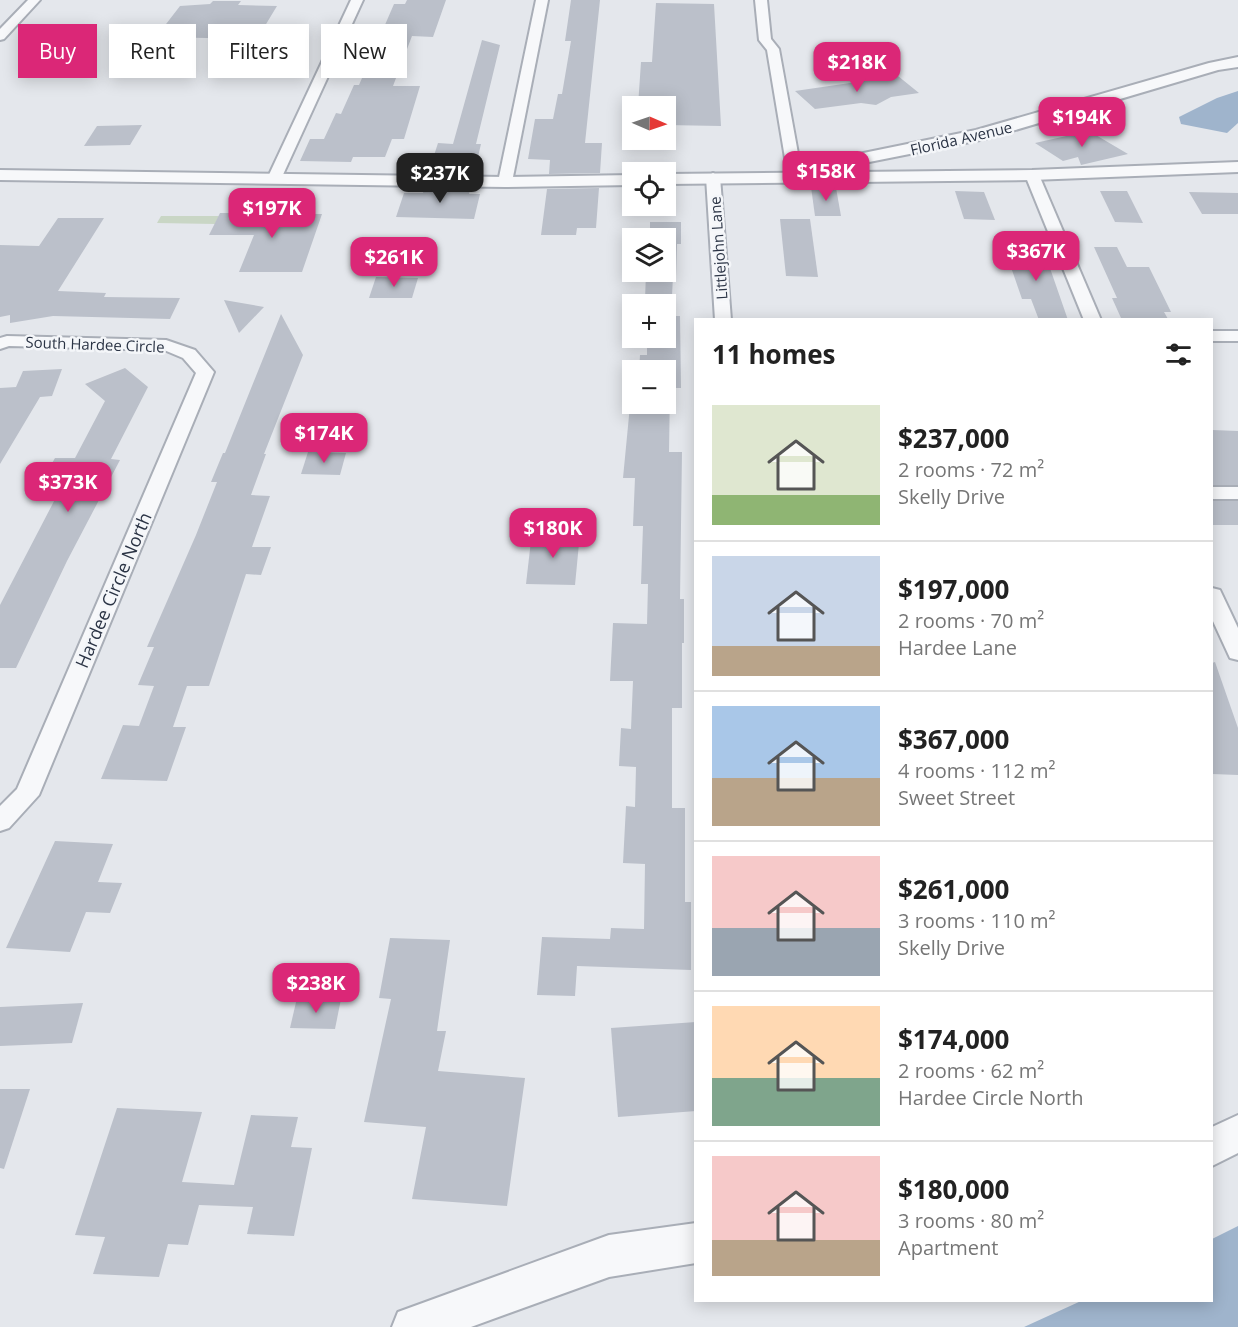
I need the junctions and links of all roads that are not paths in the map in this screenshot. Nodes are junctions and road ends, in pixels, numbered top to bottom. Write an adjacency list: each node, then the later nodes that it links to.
1 (34, 0): 5 (street)
2 (357, 0): 14 (street)
3 (542, 0): 17 (street)
4 (761, 0): 9 (street)
5 (0, 36)
6 (1238, 62): 7 (street, Florida Avenue)
7 (856, 161): 9 (street, Florida Avenue); 13 (street)
8 (1238, 167): 11 (street)
9 (794, 170): 12 (street, Florida Avenue)
10 (0, 175): 14 (street)
11 (1032, 175): 13 (street); 19 (street)
12 (713, 177): 13 (street); 15 (street); 18 (street, Littlejohn Lane)
13 (904, 178)
14 (274, 179): 17 (street)
15 (676, 179)
16 (622, 180): 17 (street)
17 (506, 182)
18 (723, 318)
19 (1092, 318)
20 (1213, 336): 21 (street)
21 (1238, 336)
22 (0, 344): 23 (street, South Hardee Circle)
23 (189, 354): 28 (street, Hardee Circle North)
24 (1213, 493): 25 (street)
25 (1238, 493)
26 (1213, 597): 27 (street)
27 (1238, 652)
28 (0, 822)
29 (1238, 1133): 30 (street)
30 (1213, 1146)
31 (694, 1243): 32 (street)
32 (413, 1327)

